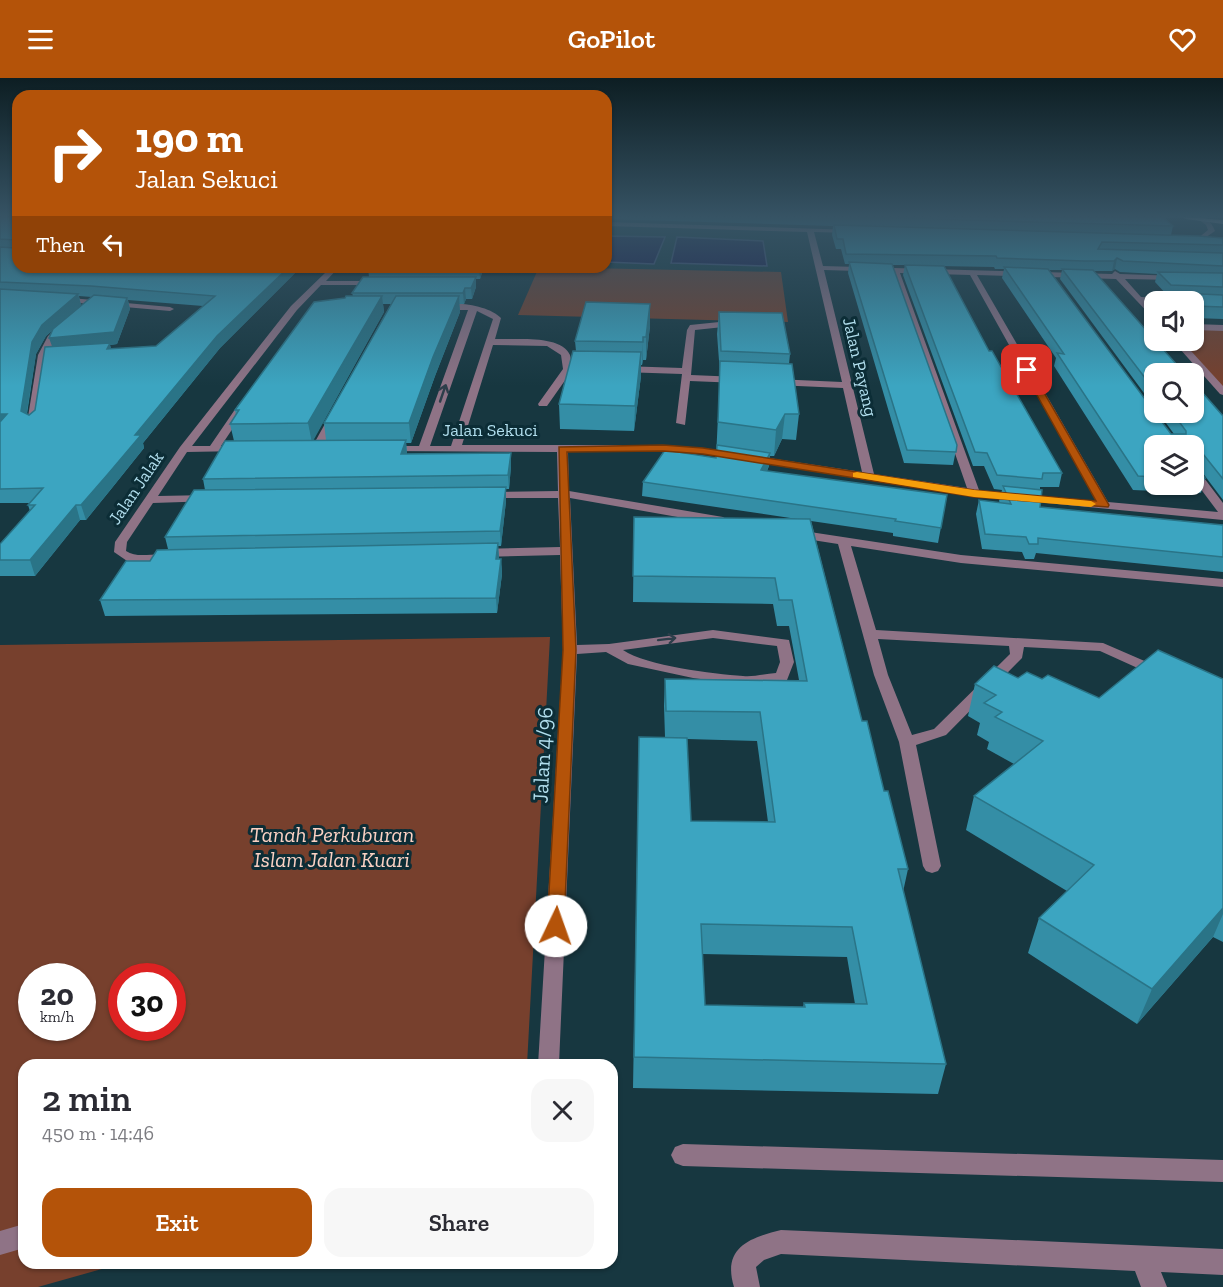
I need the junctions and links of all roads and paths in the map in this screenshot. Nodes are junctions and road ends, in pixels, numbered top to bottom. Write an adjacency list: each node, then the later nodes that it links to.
1 (329, 273): 10 (street, Jalan Jalak)
2 (821, 273): 38 (street, Jalan Payang)
3 (896, 273): 55 (street)
4 (973, 273): 60 (street)
5 (1008, 273): 7 (street)
6 (1115, 273): 8 (street)
7 (1049, 275): 8 (street); 12 (street)
8 (1119, 277): 9 (street); 14 (street)
9 (1188, 279)
10 (319, 283): 11 (street); 19 (street, Jalan Jalak)
11 (388, 283)
12 (1058, 289)
13 (52, 298): 15 (street)
14 (1139, 299): 16 (street); 17 (street)
15 (94, 301): 18 (street); 23 (street)
16 (1223, 302)
17 (1144, 305)
18 (86, 308)
19 (294, 308): 20 (street); 47 (street, Jalan Jalak)
20 (310, 308)
21 (425, 308): 22 (street)
22 (473, 308): 28 (street); 45 (street, one-way to 22)
23 (170, 309)
24 (68, 323): 31 (street)
25 (746, 323): 35 (street)
26 (1204, 327): 27 (street)
27 (1223, 328)
28 (489, 342): 32 (street); 46 (street)
29 (1186, 351): 39 (street)
30 (55, 354): 31 (street)
31 (43, 355): 43 (street)
32 (568, 369): 33 (street); 41 (street)
33 (580, 369)
34 (615, 369): 35 (street)
35 (686, 374): 36 (street); 44 (street)
36 (755, 381)
37 (766, 381): 38 (street)
38 (847, 385): 53 (street, Jalan Payang)
39 (1223, 392)
40 (246, 402): 48 (street)
41 (543, 404)
42 (338, 408): 50 (street)
43 (32, 423)
44 (681, 423)
45 (424, 448): 46 (street, Jalan Sekuci); 51 (street, Jalan Sekuci)
46 (456, 448): 52 (street, Jalan Sekuci)
47 (184, 449): 48 (street); 59 (street, Jalan Jalak)
48 (213, 449): 49 (street)
49 (248, 449)
50 (316, 449)
51 (376, 449)
52 (562, 449): 53 (street, Jalan Sekuci); 56 (street, Jalan 4/96)
53 (869, 477): 55 (street, Jalan Sekuci)
54 (1204, 485): 61 (street)
55 (974, 493): 60 (street, Jalan Sekuci)
56 (564, 494): 57 (street); 63 (street); 66 (street, Jalan 4/96)
57 (477, 495)
58 (219, 499): 59 (street)
59 (148, 500): 68 (street, Jalan Jalak)
60 (1104, 505): 62 (street, Jalan Sekuci)
61 (1223, 511)
62 (1223, 516)
63 (739, 524)
64 (786, 532): 65 (street)
65 (844, 542): 69 (street); 70 (street)
66 (566, 551): 67 (street); 73 (street, Jalan 4/96)
67 (463, 553)
68 (187, 558)
69 (1223, 583)
70 (869, 634): 71 (street); 75 (street)
71 (1016, 642): 74 (street); 75 (street)
72 (609, 648): 72 (street, one-way to 72); 73 (street)
73 (570, 650): 77 (street, Jalan 4/96)
74 (1167, 676)
75 (907, 742): 76 (street)
76 (932, 866)
77 (549, 1059)
78 (683, 1155): 79 (street)
79 (1223, 1171)
80 (18, 1238): 81 (street)
81 (0, 1243)
82 (1143, 1260): 83 (street); 84 (street); 85 (street)
83 (1223, 1262)
84 (747, 1287)
85 (1154, 1287)

